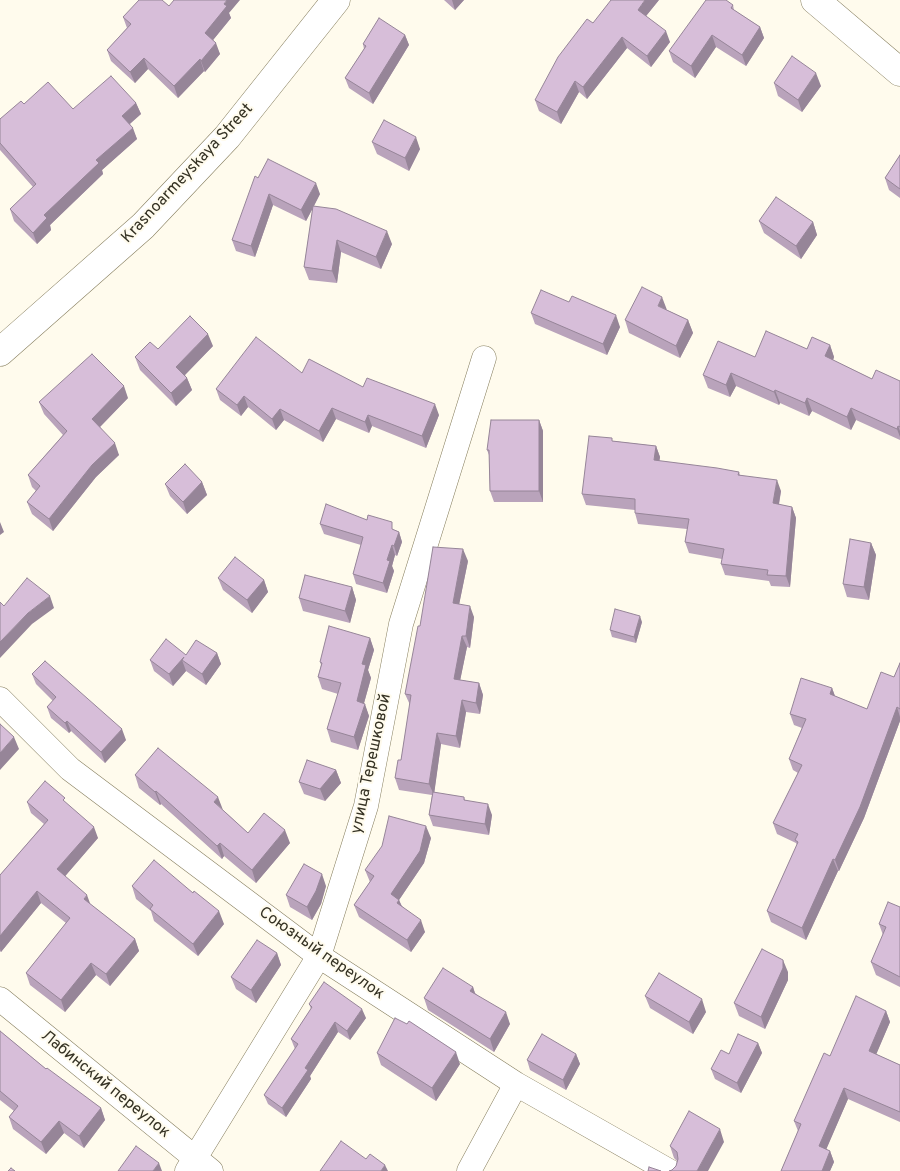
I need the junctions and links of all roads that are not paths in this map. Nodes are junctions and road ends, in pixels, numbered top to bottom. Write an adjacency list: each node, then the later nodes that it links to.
1 (336, 0): 4 (street, Krasnoarmeyskaya Street)
2 (815, 0): 3 (street)
3 (900, 72)
4 (0, 352)
5 (484, 358): 7 (street, улица Терешковой)
6 (0, 699): 7 (street, Союзный переулок)
7 (319, 956): 9 (street, Союзный переулок); 10 (street, улица Терешковой)
8 (0, 999): 10 (street, Лабинский переулок)
9 (516, 1084): 11 (street); 12 (street, Союзный переулок)
10 (198, 1167)
11 (469, 1171)
12 (669, 1171)

